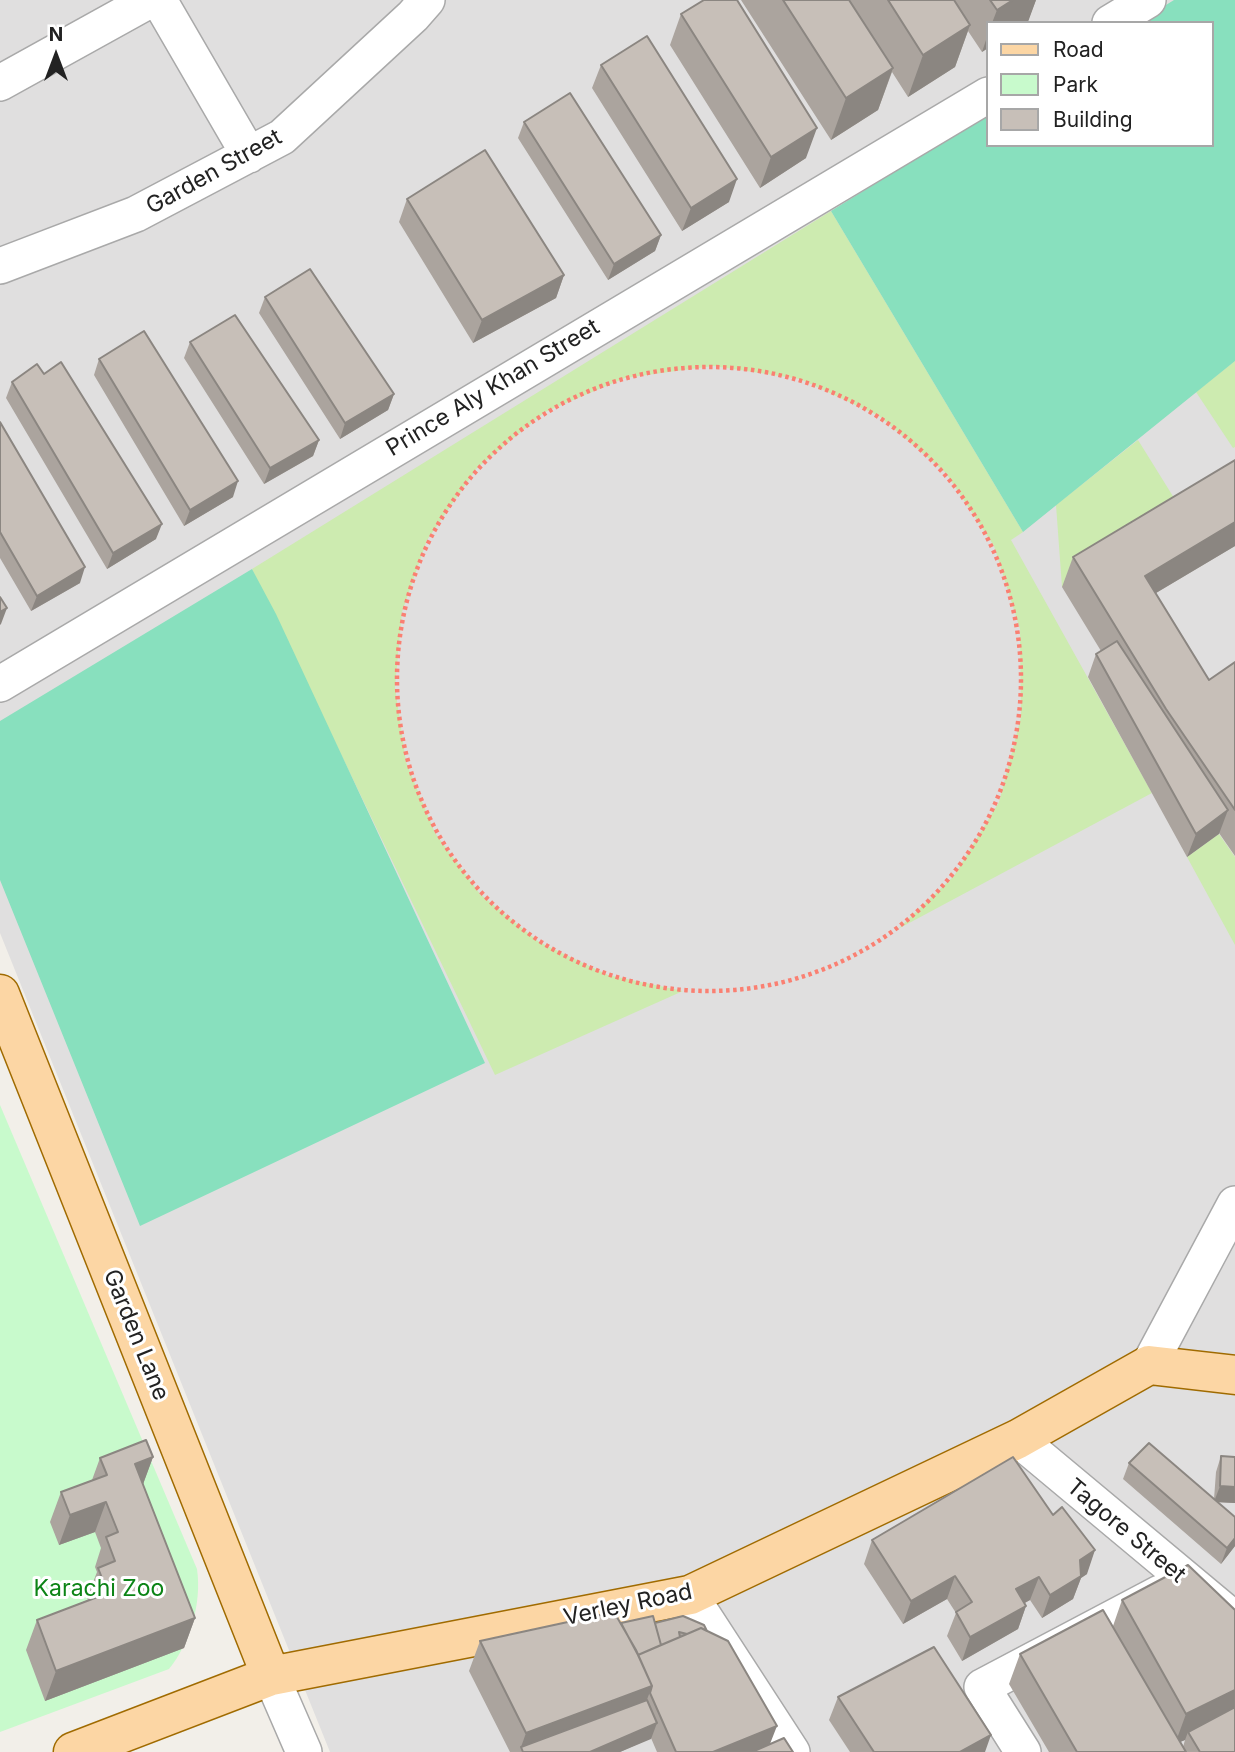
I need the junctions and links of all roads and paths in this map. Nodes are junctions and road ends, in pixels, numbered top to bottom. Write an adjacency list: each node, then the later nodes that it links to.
1 (150, 0): 6 (street)
2 (159, 0): 8 (street)
3 (427, 0): 8 (street, Garden Street)
4 (1148, 0): 5 (street)
5 (1113, 21)
6 (0, 83)
7 (986, 96): 11 (street, Prince Aly Khan Street)
8 (248, 155): 9 (street, Garden Street)
9 (0, 266)
10 (427, 540): 10 (path)
11 (0, 684)
12 (0, 994): 20 (main road, Garden Lane)
13 (1235, 1204): 14 (street)
14 (1149, 1365): 15 (main road); 16 (main road, Verley Road)
15 (1235, 1376)
16 (1018, 1439): 17 (street, Tagore Street); 18 (main road, Verley Road)
17 (1184, 1581): 19 (street, Tagore Street); 24 (street)
18 (690, 1595): 20 (main road, Verley Road); 23 (street)
19 (1235, 1620)
20 (271, 1676): 21 (main road, Verley Road); 22 (street)
21 (73, 1752)
22 (304, 1752)
23 (792, 1752)
24 (1023, 1752)

